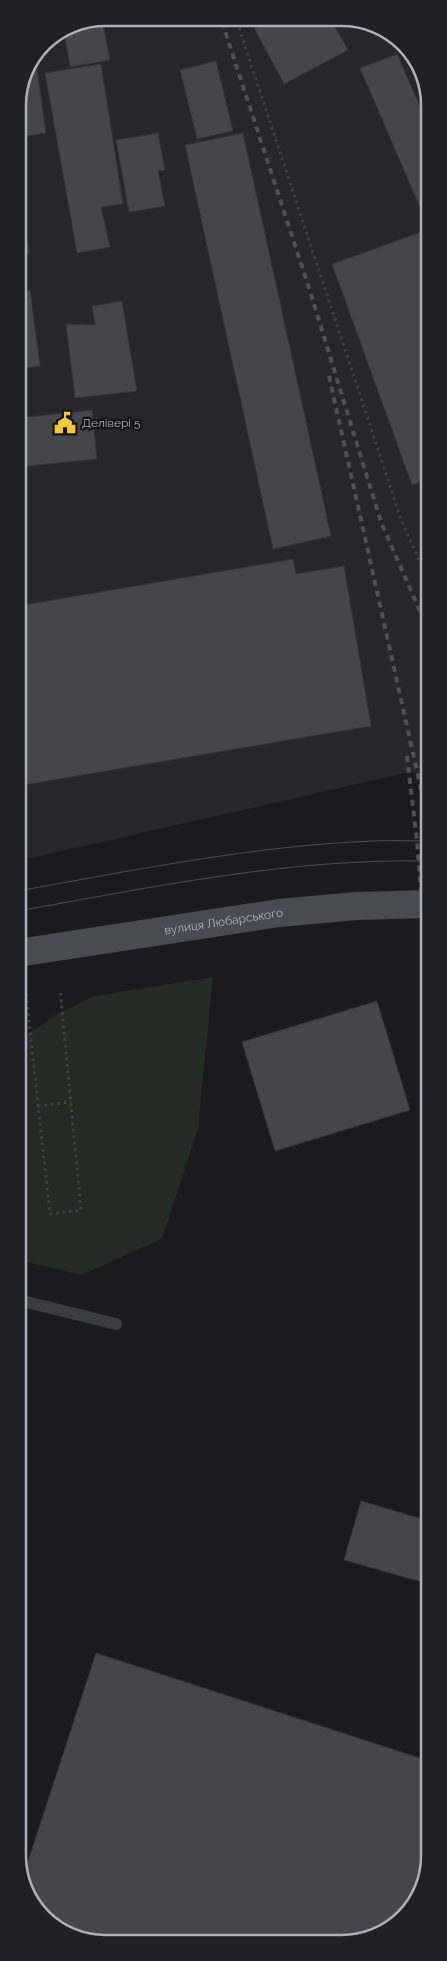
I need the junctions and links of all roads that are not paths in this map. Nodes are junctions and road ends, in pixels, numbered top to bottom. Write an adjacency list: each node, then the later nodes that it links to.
1 (421, 904): 2 (main road, вулиця Любарського)
2 (26, 952)
3 (26, 1302): 4 (lane)
4 (116, 1324)

